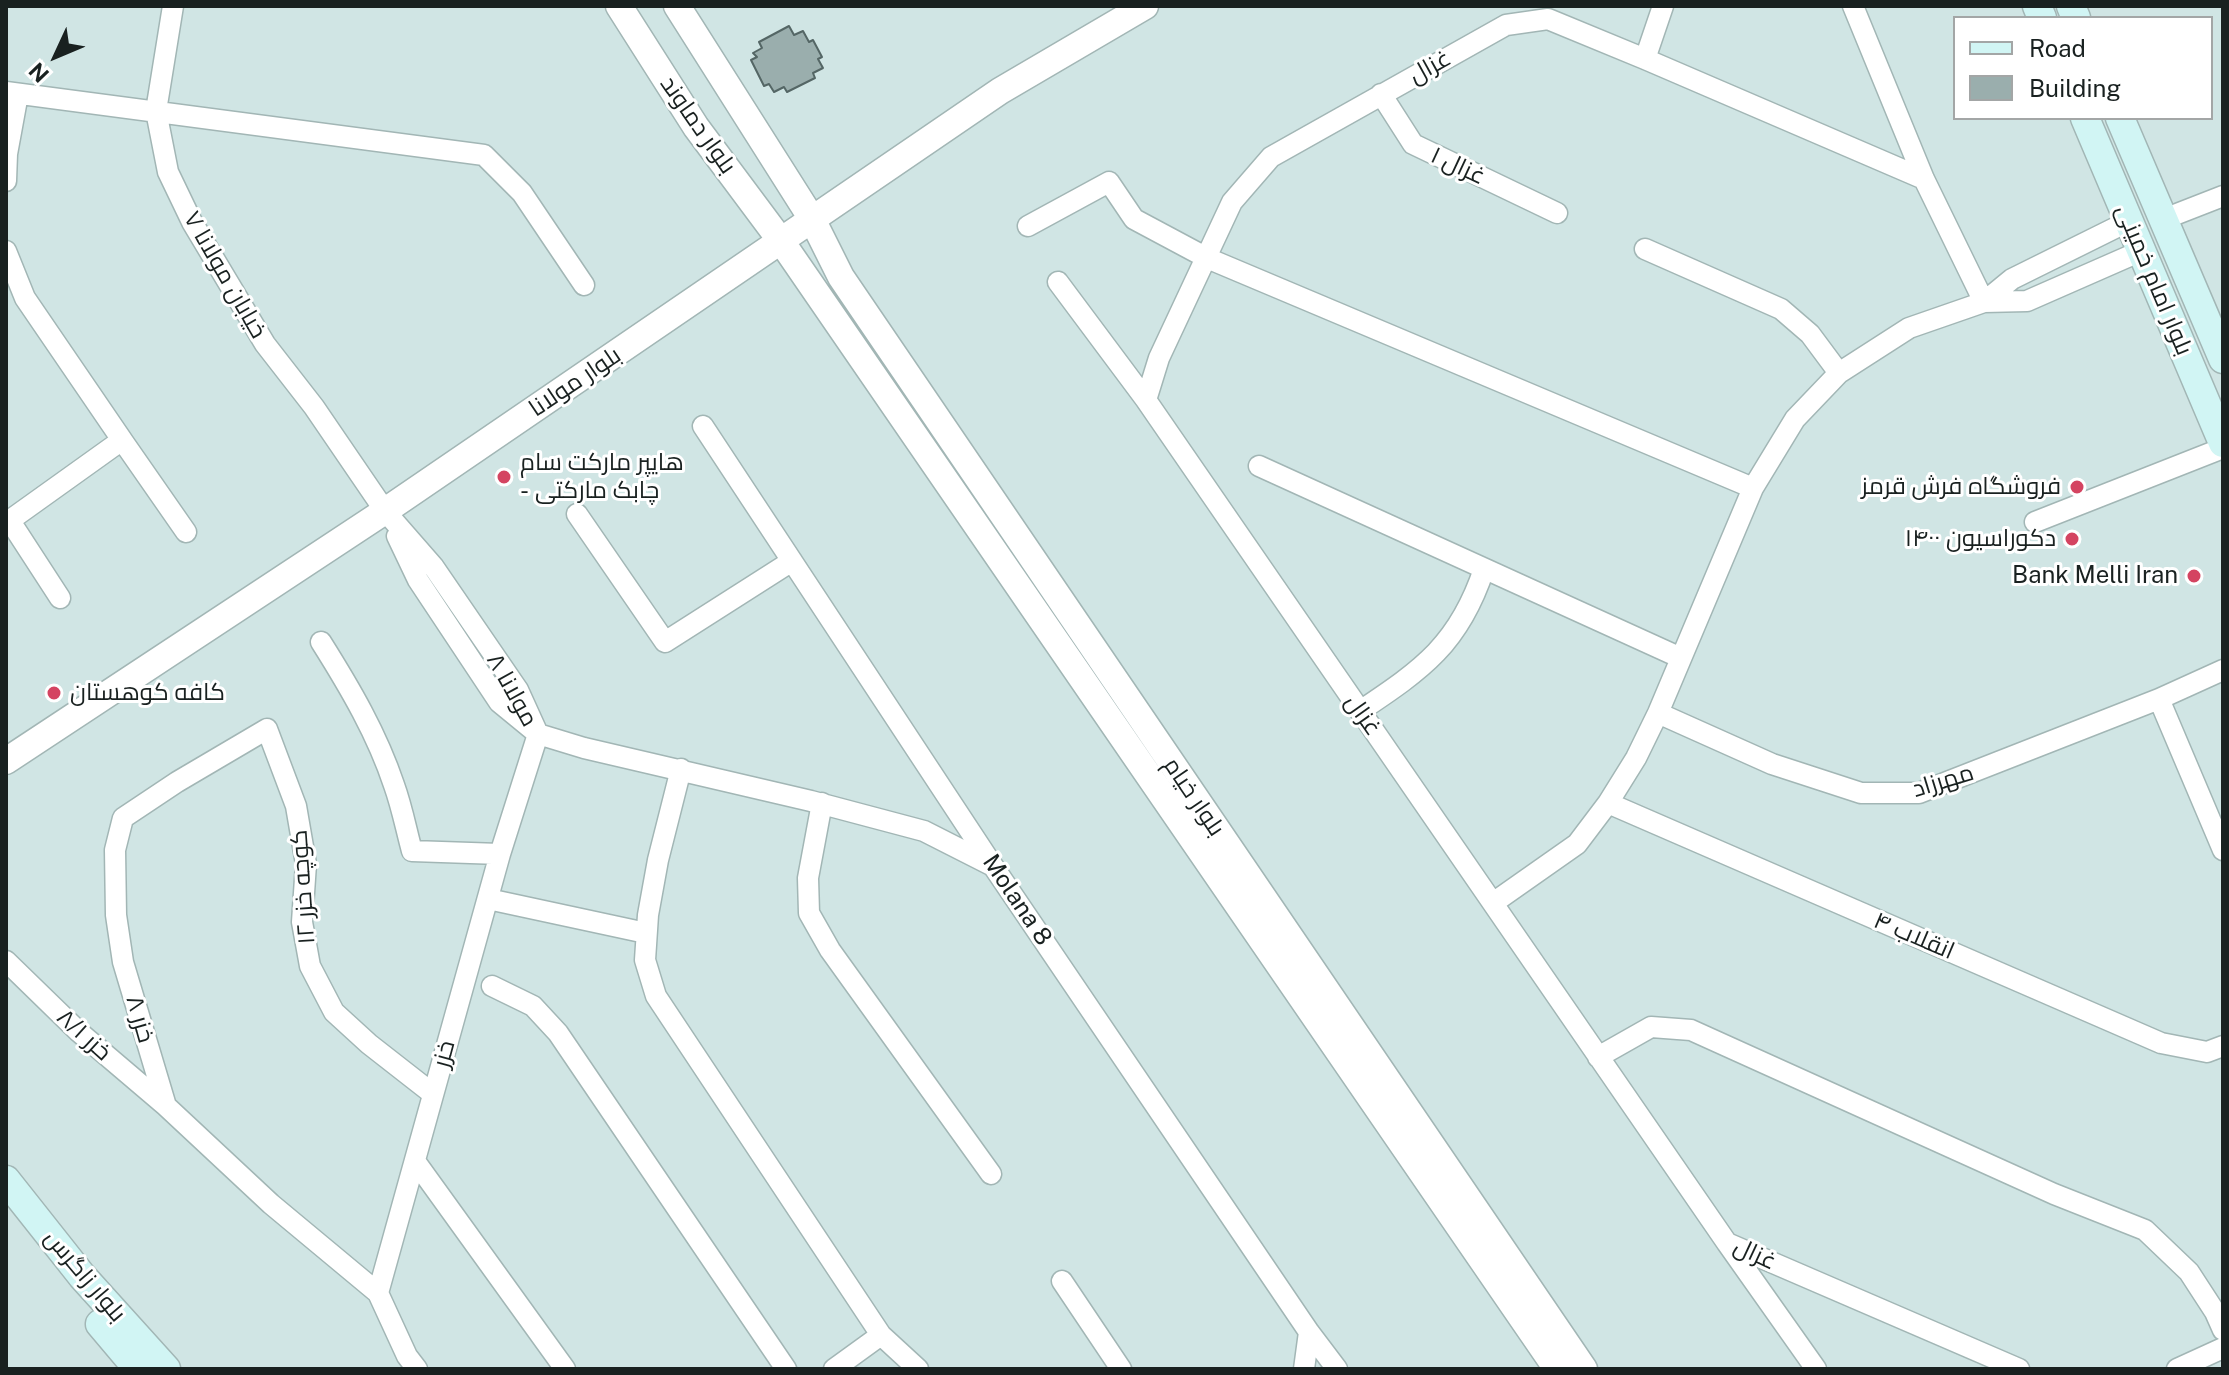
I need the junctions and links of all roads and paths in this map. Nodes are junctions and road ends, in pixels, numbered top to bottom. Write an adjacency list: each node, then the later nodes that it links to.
1 (173, 6): 11 (street, خیابان مولانا ۷)
2 (619, 6): 22 (street, بلوار دماوند)
3 (677, 6): 18 (street, بلوار دماوند)
4 (1145, 6): 18 (street, بلوار مولانا)
5 (1663, 6): 8 (street)
6 (1853, 6): 14 (street)
7 (1535, 13): 8 (street); 10 (street, غزال)
8 (1645, 59): 14 (street)
9 (12, 93): 11 (street); 15 (street)
10 (1381, 94): 17 (street, غزال ۱); 26 (street, غزال)
11 (156, 111): 28 (street); 38 (street, خیابان مولانا ۷)
12 (2086, 120): 20 (main road, بلوار امام خمینی)
13 (2121, 120): 19 (main road, بلوار امام خمینی)
14 (1924, 179): 29 (street)
15 (6, 181)
16 (2223, 196): 19 (street)
17 (1557, 213)
18 (812, 219): 22 (street, بلوار مولانا); 92 (street, بلوار خیام)
19 (2164, 219): 30 (main road, بلوار امام خمینی)
20 (2129, 221): 25 (main road, بلوار امام خمینی); 29 (street)
21 (1028, 226): 26 (street)
22 (781, 241): 38 (street, بلوار مولانا); 91 (street, بلوار خیام)
23 (1645, 249): 31 (street)
24 (6, 251): 34 (street)
25 (2141, 251): 29 (street); 35 (main road, بلوار امام خمینی)
26 (1207, 258): 32 (street, غزال); 37 (street)
27 (1058, 282): 32 (street)
28 (584, 285)
29 (1984, 302): 31 (street)
30 (2223, 359)
31 (1839, 373): 37 (street)
32 (1146, 400): 50 (street, غزال)
33 (703, 426): 43 (street, Molana 8)
34 (122, 440): 40 (street); 42 (street)
35 (2223, 446): 41 (street)
36 (1259, 466): 44 (street)
37 (1753, 488): 47 (street)
38 (385, 511): 53 (street, مولانا ۸); 54 (street, بلوار مولانا)
39 (577, 514): 43 (street)
40 (8, 522): 45 (street)
41 (2035, 522)
42 (186, 532)
43 (792, 561): 60 (street, Molana 8)
44 (1484, 569): 47 (street); 50 (street)
45 (60, 598)
46 (321, 642): 59 (street)
47 (1681, 658): 51 (street)
48 (2223, 670): 49 (street, مهرزاد)
49 (2159, 699): 51 (street, مهرزاد); 58 (street)
50 (1360, 711): 62 (street, غزال)
51 (1658, 713): 57 (street)
52 (267, 729): 68 (street, کوچه خزر ۱۲); 69 (street, خزر ۸)
53 (538, 734): 55 (street); 59 (street, خزر)
54 (6, 761)
55 (681, 769): 56 (street); 63 (street)
56 (822, 803): 60 (street); 71 (street)
57 (1608, 803): 62 (street); 66 (street, انقلاب ۴)
58 (2223, 850)
59 (500, 854): 61 (street, خزر)
60 (993, 866): 78 (street, Molana 8)
61 (488, 899): 63 (street); 68 (street, خزر)
62 (1493, 903): 67 (street, غزال)
63 (646, 933): 79 (street)
64 (6, 961): 69 (street, خزر ۸/۱)
65 (492, 986): 85 (street)
66 (2223, 1046)
67 (1598, 1057): 74 (street, غزال); 77 (street)
68 (433, 1094): 70 (street, خزر)
69 (166, 1106): 76 (street)
70 (415, 1161): 76 (street, خزر); 84 (street)
71 (991, 1174)
72 (6, 1180): 82 (main road, بلوار زاگرس)
73 (6, 1208): 81 (main road, بلوار زاگرس)
74 (1727, 1243): 93 (street); 94 (street, غزال)
75 (1062, 1281): 88 (street)
76 (378, 1293): 83 (street)
77 (2223, 1330)
78 (1309, 1332): 89 (street); 90 (street, Molana 8)
79 (881, 1335): 86 (street); 87 (street)
80 (2223, 1348): 95 (street)
81 (138, 1369)
82 (166, 1369)
83 (417, 1369)
84 (565, 1369)
85 (786, 1369)
86 (834, 1369)
87 (918, 1369)
88 (1121, 1369)
89 (1304, 1369)
90 (1337, 1369)
91 (1557, 1369)
92 (1584, 1369)
93 (1816, 1369)
94 (2019, 1369)
95 (2177, 1369)

